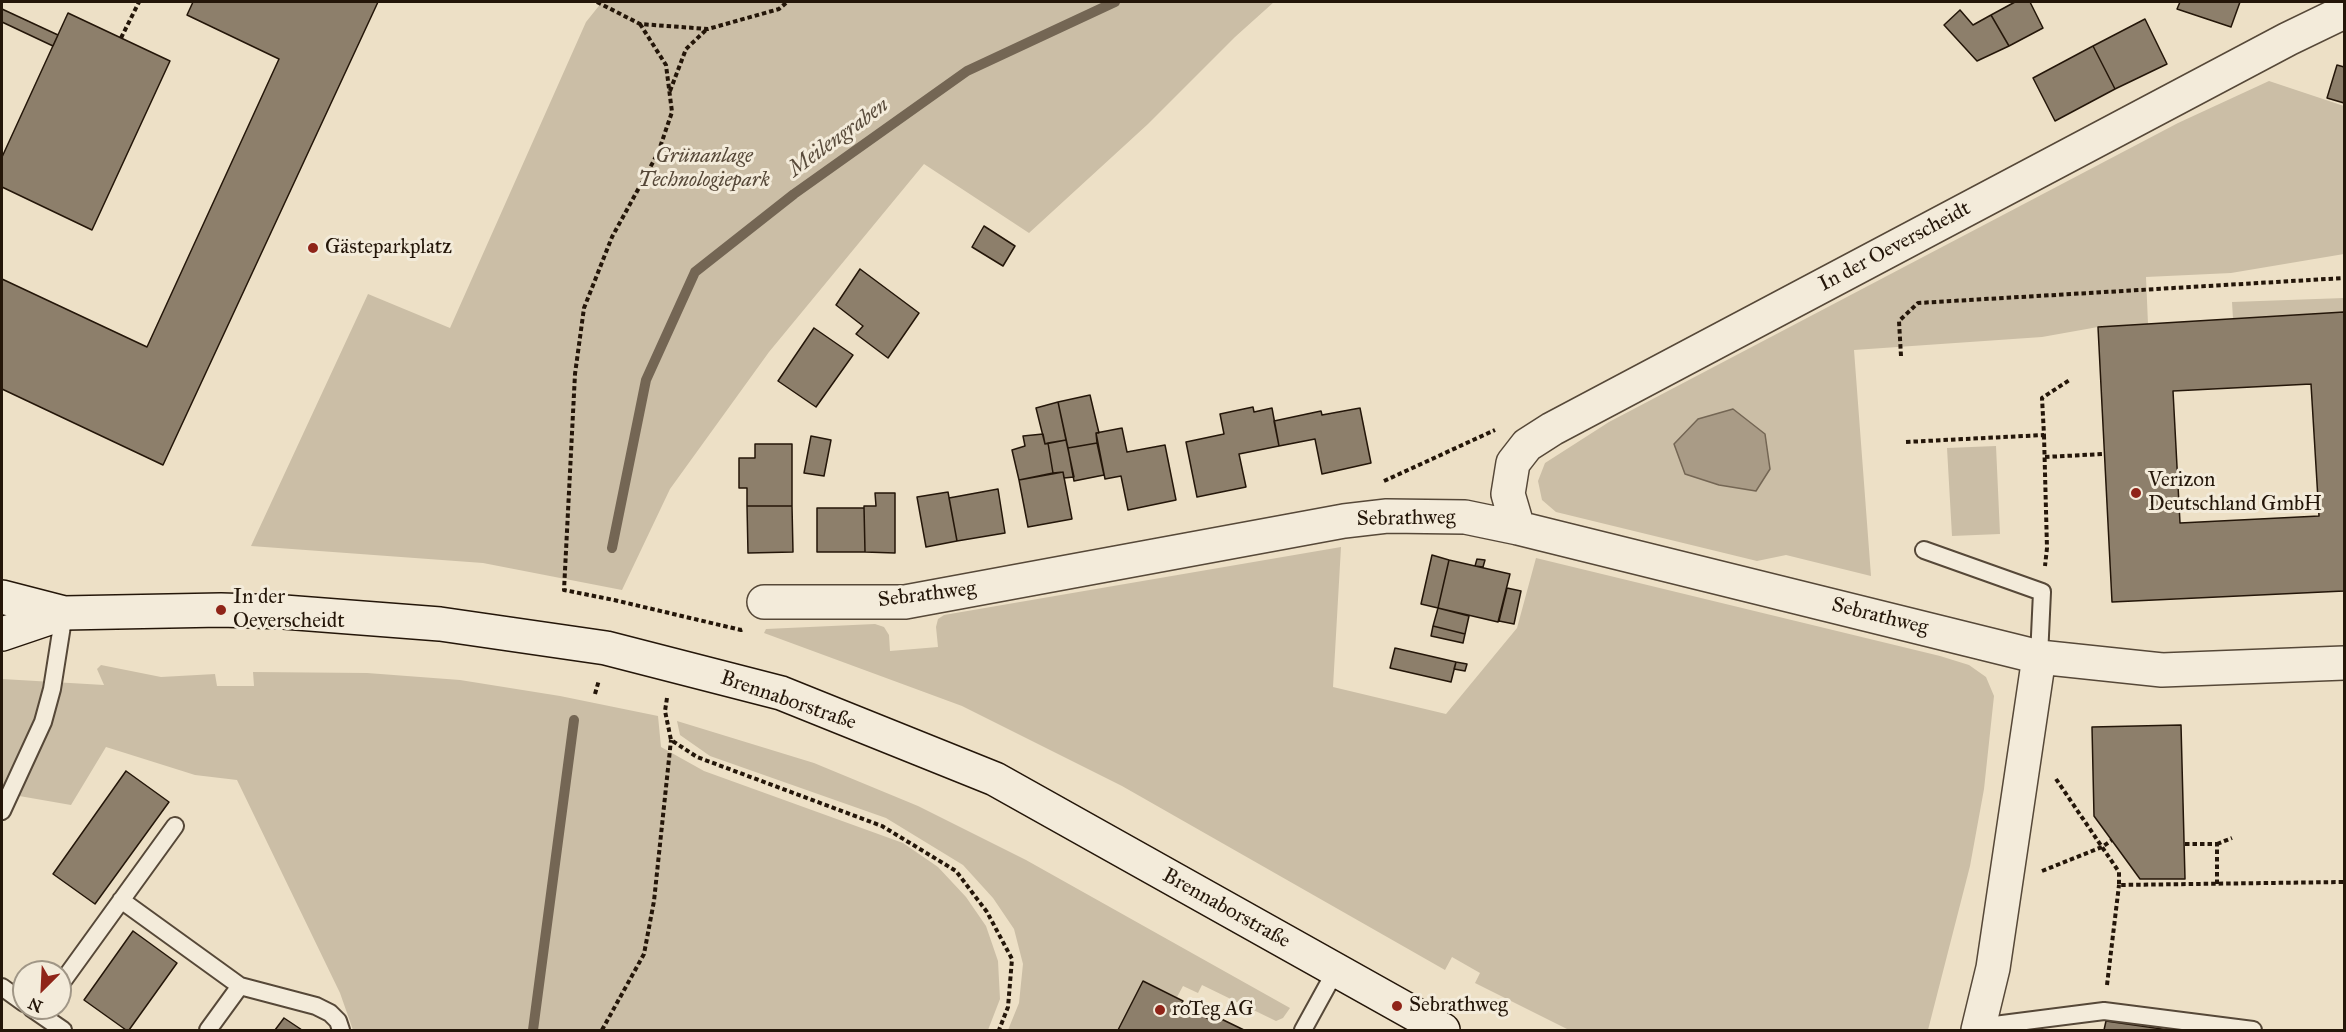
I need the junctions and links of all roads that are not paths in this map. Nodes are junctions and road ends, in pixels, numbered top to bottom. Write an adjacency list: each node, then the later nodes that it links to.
1 (2344, 12): 2 (street, In der Oeverscheidt)
2 (1518, 528): 5 (street, Sebrathweg); 8 (street, Sebrathweg)
3 (1924, 550): 8 (lane)
4 (2, 597): 6 (street, Brennaborstraße)
5 (764, 602)
6 (63, 613): 7 (street, Brennaborstraße); 10 (lane); 14 (street, Brennaborstraße)
7 (2, 634)
8 (2039, 657): 9 (street, Sebrathweg); 17 (street)
9 (2344, 663)
10 (2, 811)
11 (175, 826): 12 (lane)
12 (122, 900): 13 (lane); 15 (lane)
13 (72, 969)
14 (1336, 970): 21 (lane); 22 (street, Brennaborstraße)
15 (240, 986): 19 (lane); 20 (lane)
16 (50, 1020): 18 (lane)
17 (1979, 1029): 23 (lane)
18 (63, 1030)
19 (208, 1030)
20 (341, 1030)
21 (1303, 1030)
22 (1443, 1030)
23 (2253, 1030)

